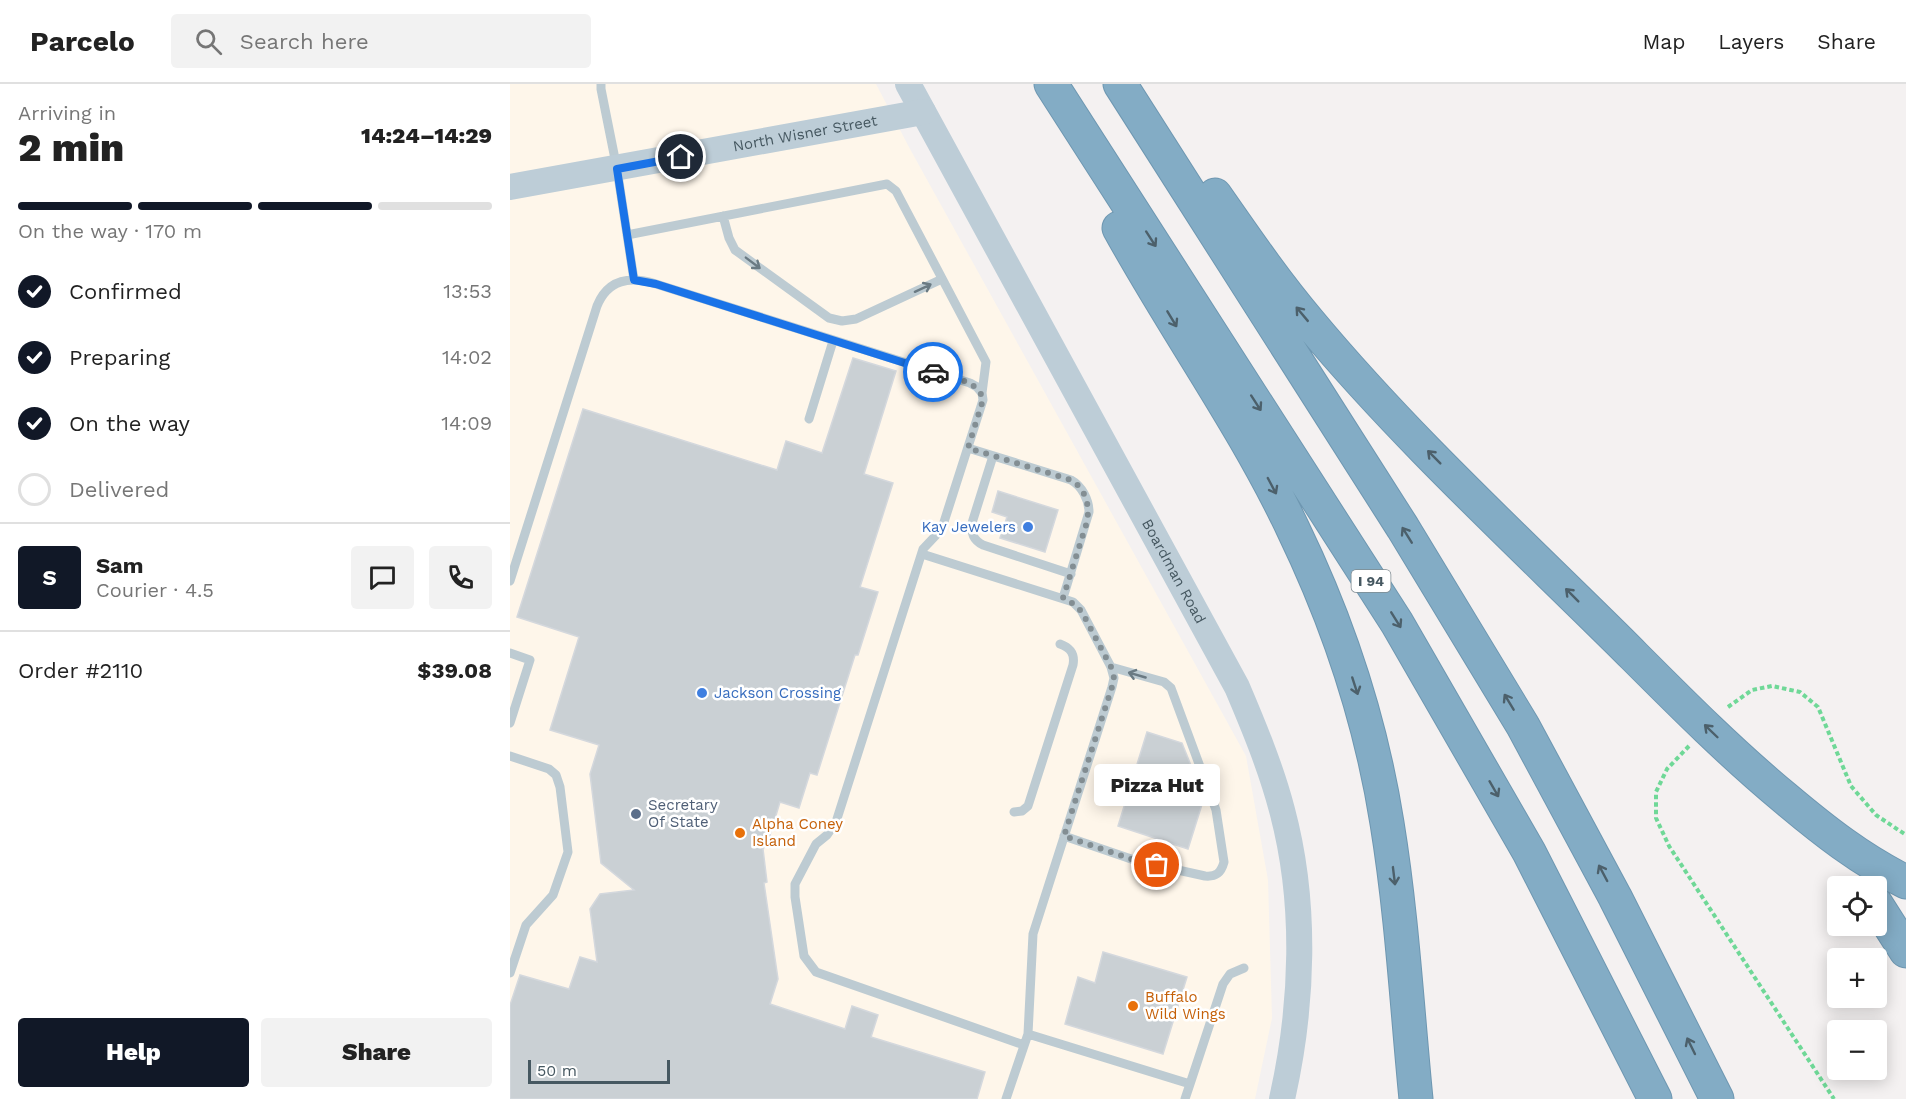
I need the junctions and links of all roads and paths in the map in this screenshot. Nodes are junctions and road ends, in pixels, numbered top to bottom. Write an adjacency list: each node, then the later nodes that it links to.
1 (602, 84): 8 (lane)
2 (909, 84): 7 (main road, Boardman Road)
3 (1042, 84): 46 (highway, one-way to 46)
4 (1051, 84): 47 (highway, I 94, one-way to 47)
5 (1120, 84): 48 (highway, one-way to 5)
6 (1135, 84): 30 (highway, one-way to 6)
7 (923, 112): 8 (main road, North Wisner Street); 45 (main road, Boardman Road)
8 (617, 169): 9 (main road, North Wisner Street); 11 (lane)
9 (510, 187)
10 (723, 216): 11 (lane); 12 (lane, one-way to 12); 12 (lane)
11 (627, 235): 13 (lane)
12 (942, 279): 15 (lane)
13 (634, 280): 14 (lane); 21 (lane)
14 (833, 340): 15 (lane); 16 (lane)
15 (982, 393): 17 (lane)
16 (808, 419)
17 (968, 448): 18 (lane); 19 (lane)
18 (993, 456): 20 (lane); 20 (lane)
19 (922, 554): 22 (lane); 41 (lane)
20 (1071, 574): 22 (lane)
21 (510, 581)
22 (1063, 598): 25 (lane)
23 (1060, 644): 31 (lane)
24 (510, 653): 27 (lane)
25 (1111, 667): 33 (lane); 33 (lane, one-way to 25)
26 (1728, 707): 32 (path)
27 (510, 723)
28 (1689, 745): 49 (path)
29 (510, 756): 39 (lane)
30 (1743, 763): 34 (highway); 35 (highway)
31 (1014, 812)
32 (1906, 835)
33 (1064, 836): 40 (lane)
34 (1853, 876)
35 (1906, 882)
36 (1887, 921): 37 (highway)
37 (1906, 951)
38 (1244, 968): 42 (lane)
39 (510, 973)
40 (1028, 1034): 41 (lane); 42 (lane)
41 (1024, 1045): 43 (lane)
42 (1190, 1084): 44 (lane)
43 (1006, 1099)
44 (1185, 1099)
45 (1282, 1099)
46 (1416, 1099)
47 (1655, 1099)
48 (1717, 1099)
49 (1834, 1099)

